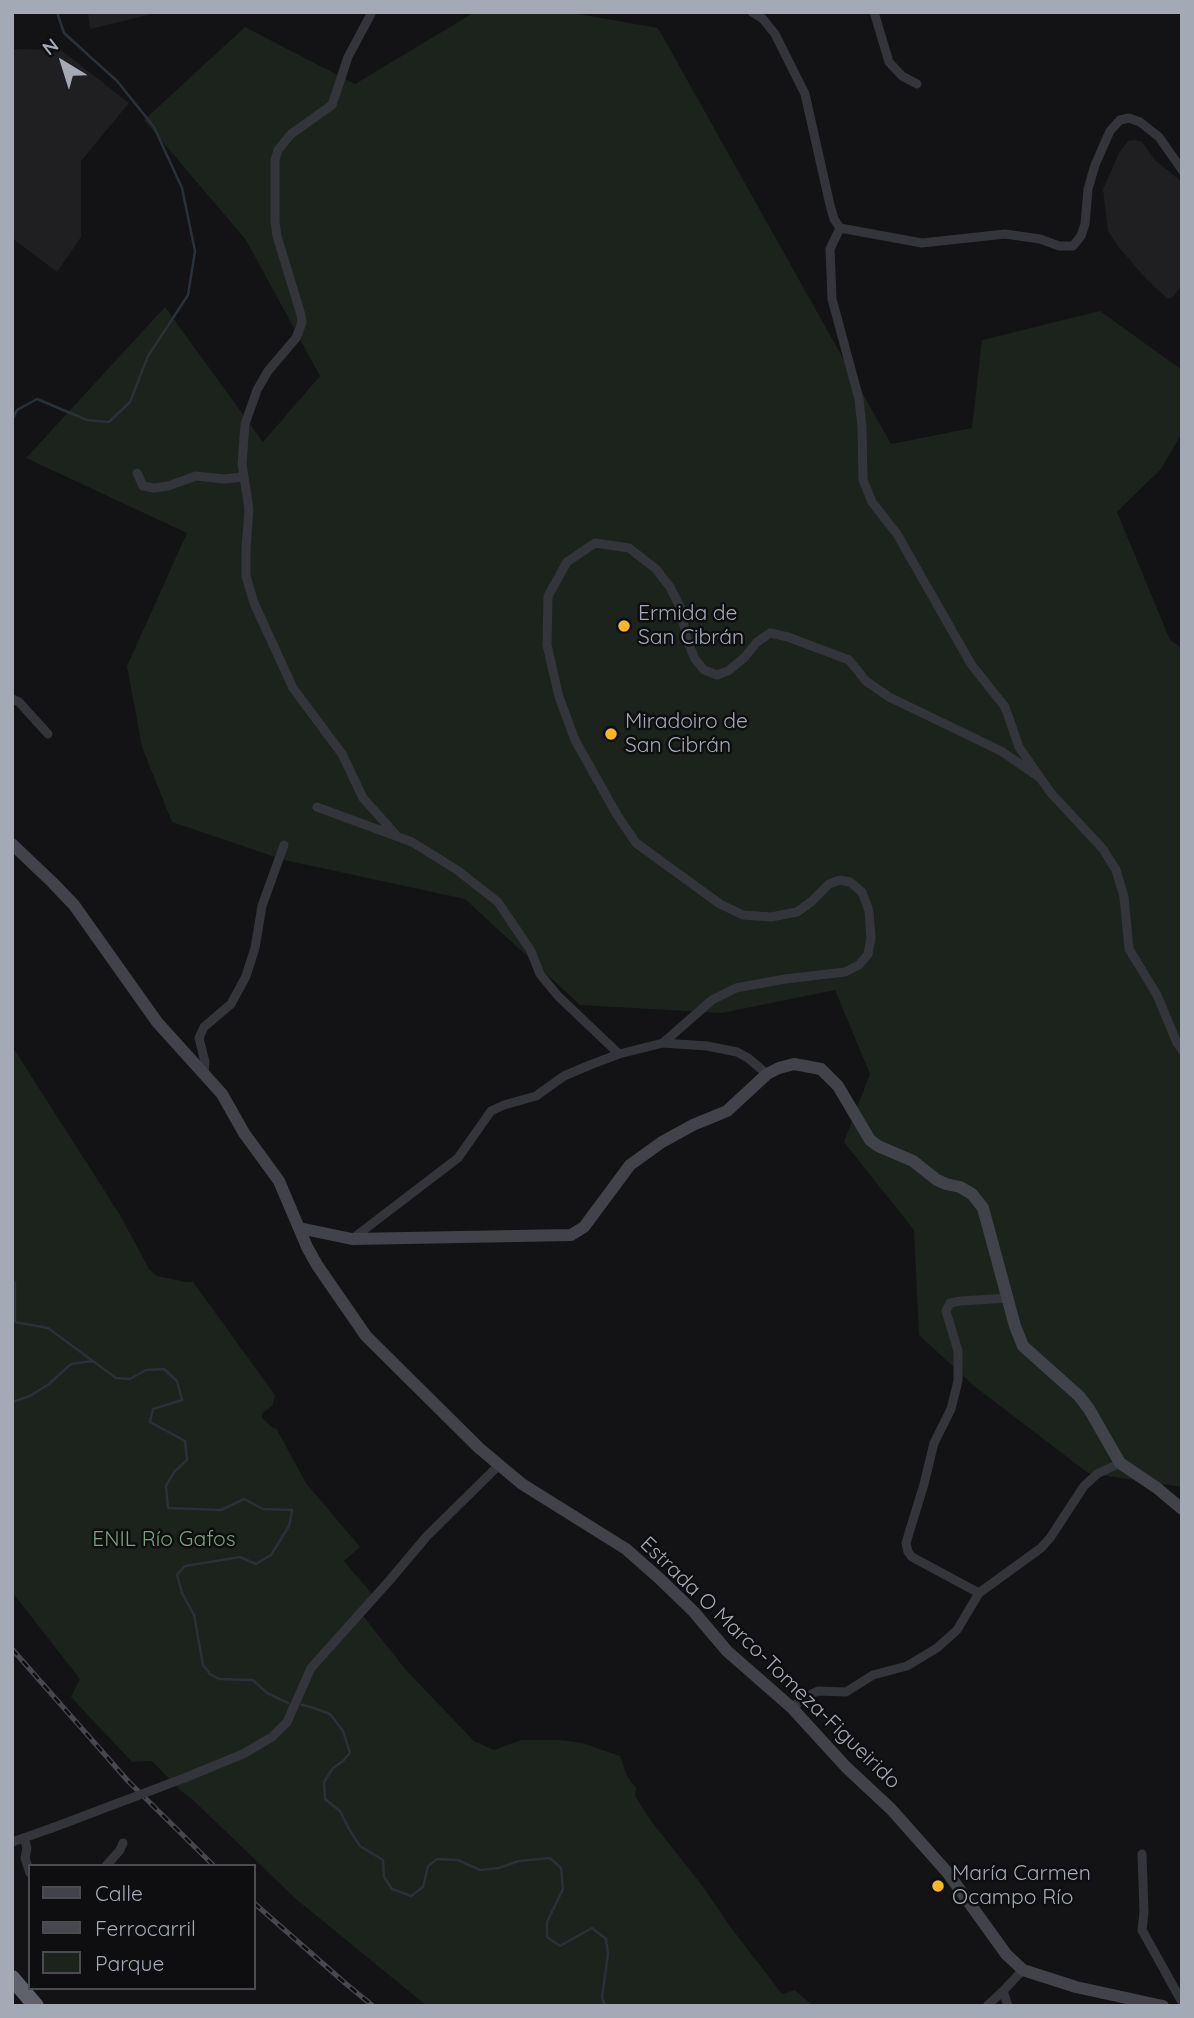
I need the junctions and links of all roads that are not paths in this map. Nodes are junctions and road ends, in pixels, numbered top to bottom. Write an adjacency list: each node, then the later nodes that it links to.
1 (372, 12): 8 (street)
2 (874, 12): 4 (street)
3 (758, 14): 6 (street)
4 (917, 84)
5 (1182, 170): 6 (street)
6 (840, 228): 11 (street)
7 (137, 473): 8 (street)
8 (244, 478): 13 (street)
9 (12, 699): 10 (street)
10 (48, 734)
11 (1039, 777): 16 (street); 17 (street)
12 (317, 807): 13 (street)
13 (397, 836): 18 (street)
14 (12, 844): 19 (street, Estrada O Marco-Tomeza-Figueirido)
15 (284, 845): 19 (street)
16 (663, 1043): 18 (street); 20 (street)
17 (1182, 1050)
18 (619, 1054): 22 (street)
19 (204, 1074): 21 (street, Estrada O Marco-Tomeza-Figueirido)
20 (767, 1074): 22 (street); 23 (street)
21 (299, 1228): 22 (street); 25 (street, Estrada O Marco-Tomeza-Figueirido)
22 (352, 1239)
23 (1009, 1298): 24 (street); 27 (street)
24 (1120, 1463): 26 (street); 27 (street)
25 (499, 1465): 28 (street, Estrada O Marco-Tomeza-Figueirido); 29 (street, bridge)
26 (1182, 1509)
27 (979, 1593): 28 (street)
28 (792, 1707): 35 (street, Estrada O Marco-Tomeza-Figueirido)
29 (24, 1838): 30 (street); 34 (street)
30 (12, 1842)
31 (123, 1843): 33 (street)
32 (1142, 1854): 38 (street)
33 (108, 1864)
34 (28, 1867)
35 (1023, 1970): 37 (street); 42 (street, Estrada O Marco-Tomeza-Figueirido)
36 (12, 1978): 39 (highway)
37 (1003, 1992): 40 (street); 41 (street)
38 (1182, 2002)
39 (36, 2006)
40 (987, 2006)
41 (1008, 2006)
42 (1163, 2006)

